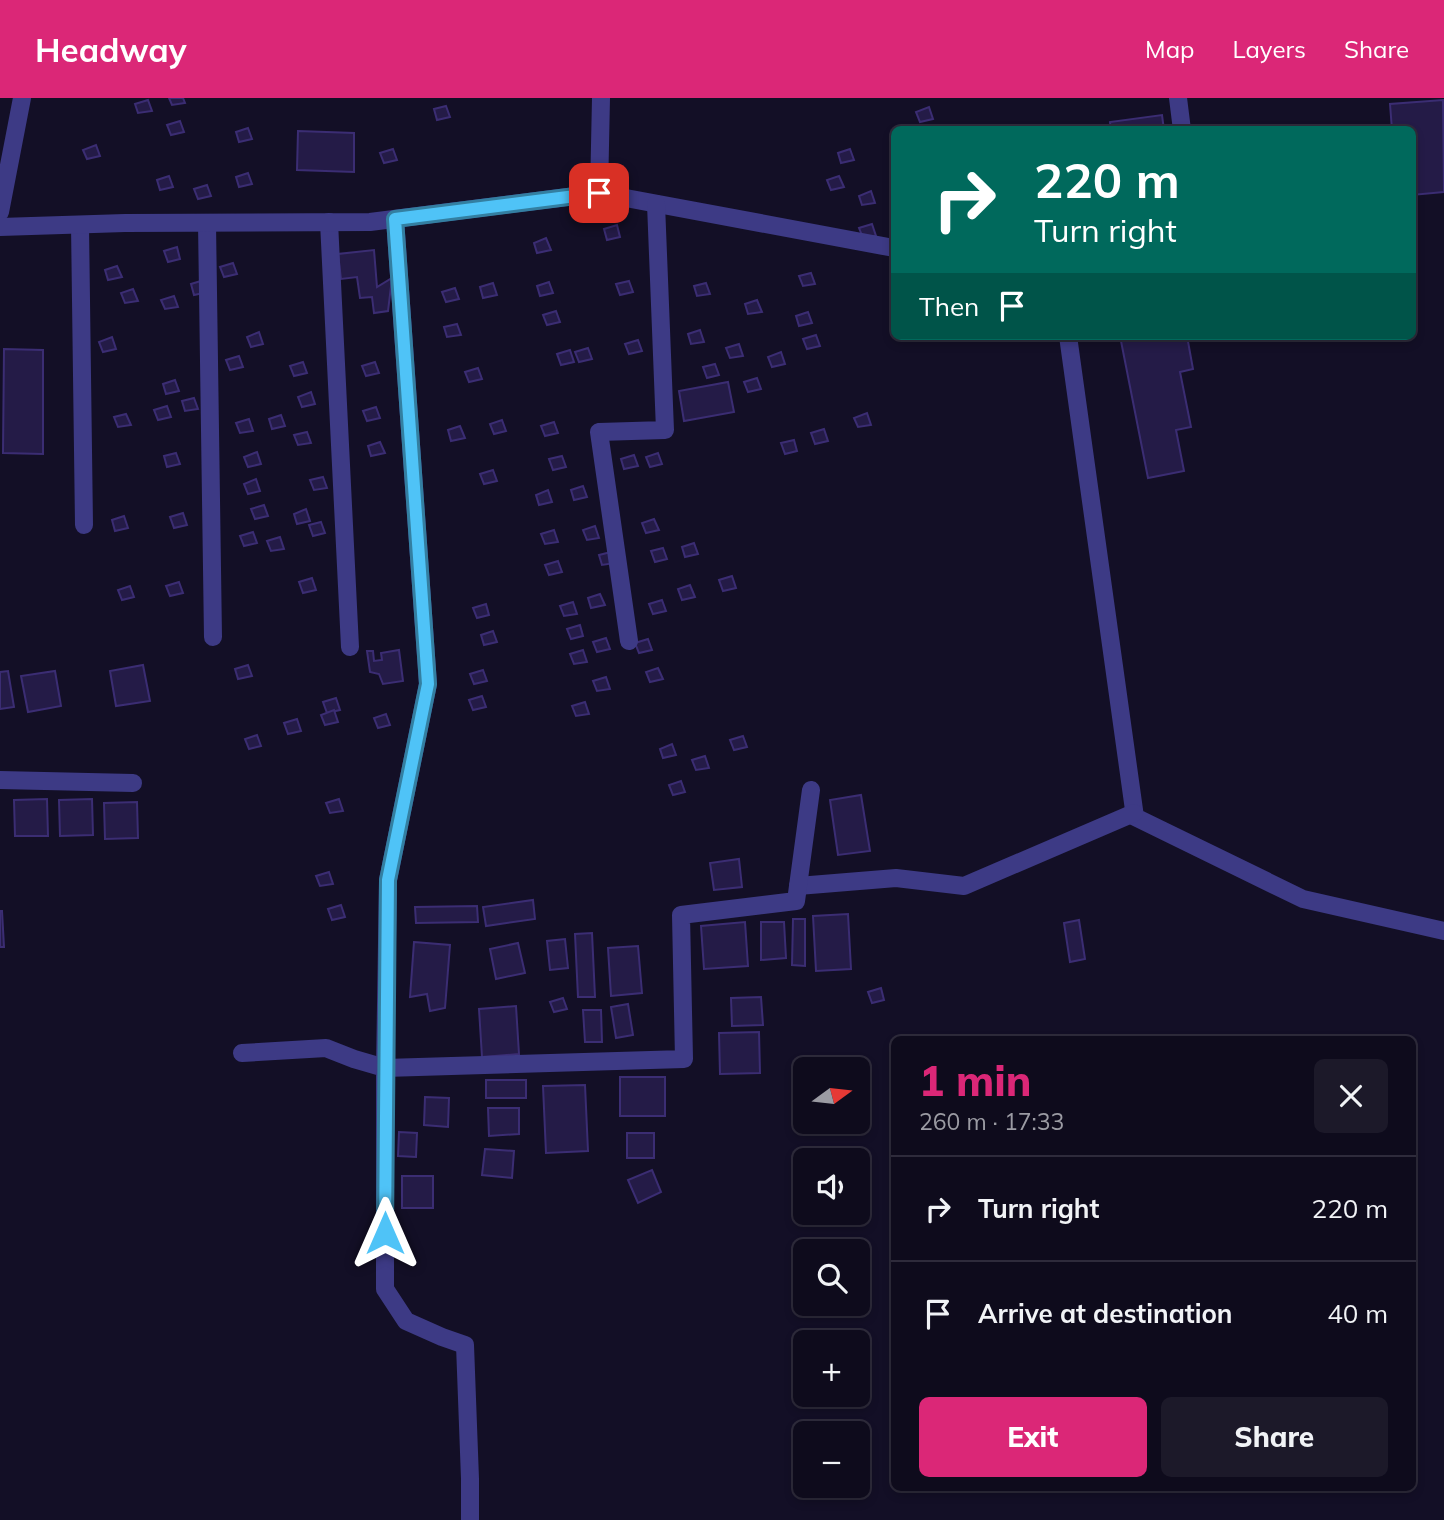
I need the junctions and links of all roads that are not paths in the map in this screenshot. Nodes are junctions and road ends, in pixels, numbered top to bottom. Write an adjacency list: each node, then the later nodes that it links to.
1 (22, 98): 7 (street)
2 (601, 98): 5 (street)
3 (1178, 98): 4 (street)
4 (1182, 126)
5 (599, 193): 6 (street); 8 (street)
6 (656, 204): 13 (street); 17 (street)
7 (0, 212)
8 (395, 219): 9 (street); 26 (street)
9 (328, 222): 10 (street); 18 (street)
10 (207, 223): 11 (street); 16 (street)
11 (80, 225): 12 (street); 15 (street)
12 (0, 227)
13 (891, 247)
14 (1069, 340): 22 (street)
15 (84, 525)
16 (213, 637)
17 (629, 641)
18 (350, 646)
19 (0, 780): 20 (street)
20 (133, 783)
21 (811, 790): 23 (street)
22 (1134, 813): 23 (street); 24 (street)
23 (798, 886): 26 (street)
24 (1444, 930)
25 (242, 1053): 26 (street)
26 (385, 1068): 27 (street)
27 (470, 1520)

